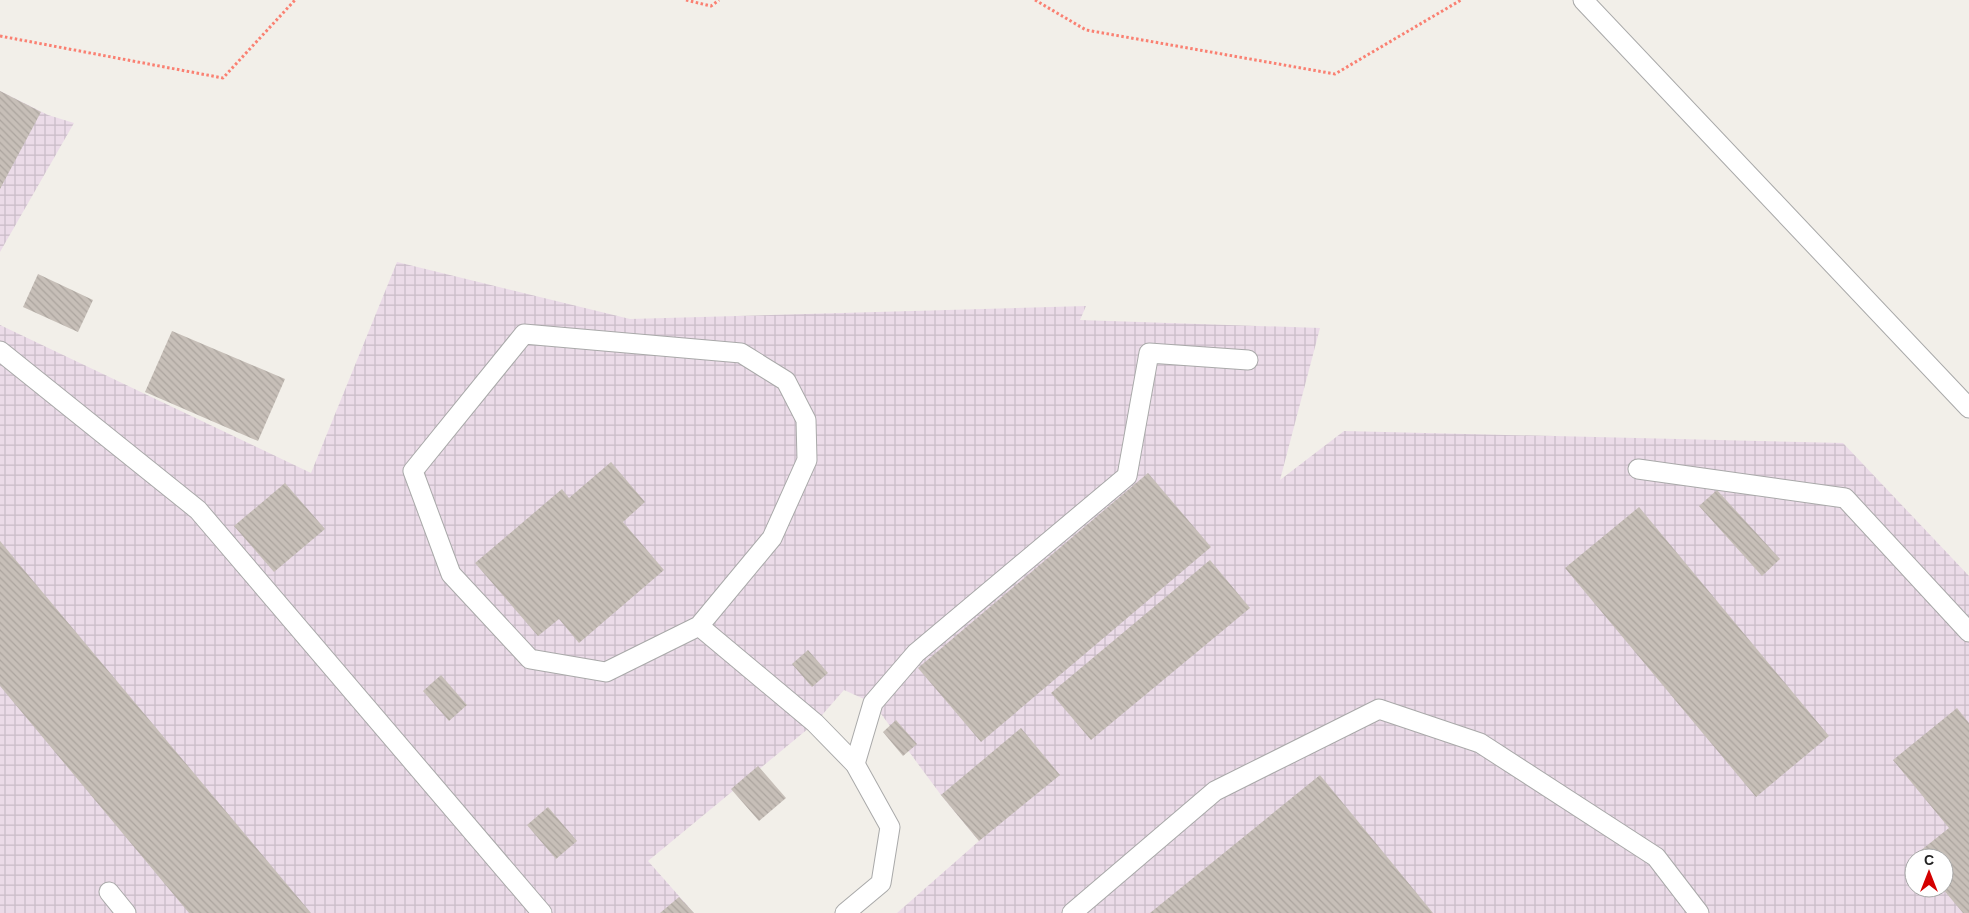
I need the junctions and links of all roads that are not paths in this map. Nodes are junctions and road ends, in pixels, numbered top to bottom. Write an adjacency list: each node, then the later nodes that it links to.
1 (1583, 0): 4 (lane)
2 (0, 351): 11 (lane)
3 (1248, 360): 8 (lane)
4 (1969, 408)
5 (1638, 469): 7 (lane)
6 (699, 626): 6 (lane); 8 (lane)
7 (1969, 632)
8 (855, 764): 12 (lane)
9 (109, 892): 10 (lane)
10 (126, 913)
11 (542, 913)
12 (845, 913)
13 (1072, 913): 14 (lane)
14 (1699, 913)

